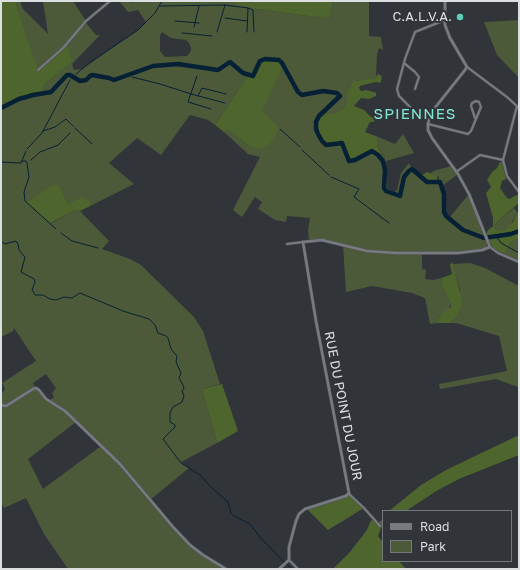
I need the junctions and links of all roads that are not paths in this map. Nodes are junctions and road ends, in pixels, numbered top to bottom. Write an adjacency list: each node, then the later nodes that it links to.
1 (110, 1): 6 (street)
2 (445, 1): 3 (street)
3 (445, 20): 4 (street); 5 (street)
4 (404, 63): 7 (street); 10 (street)
5 (467, 67): 8 (street); 10 (street)
6 (38, 70)
7 (415, 89)
8 (517, 106): 9 (street); 13 (street)
9 (519, 108)
10 (428, 118): 12 (street)
11 (476, 118): 11 (street); 12 (street)
12 (428, 124): 14 (street)
13 (503, 160): 14 (street); 15 (street)
14 (456, 172): 18 (street)
15 (519, 192)
16 (303, 242): 17 (street); 18 (street); 21 (street, RUE DU POINT DU JOUR)
17 (286, 244)
18 (490, 247): 19 (street)
19 (519, 262)
20 (1, 405): 24 (street)
21 (349, 494): 22 (street); 23 (street, RUE DU POINT DU JOUR)
22 (380, 526)
23 (288, 561): 25 (street); 26 (street)
24 (226, 569)
25 (279, 569)
26 (298, 569)

